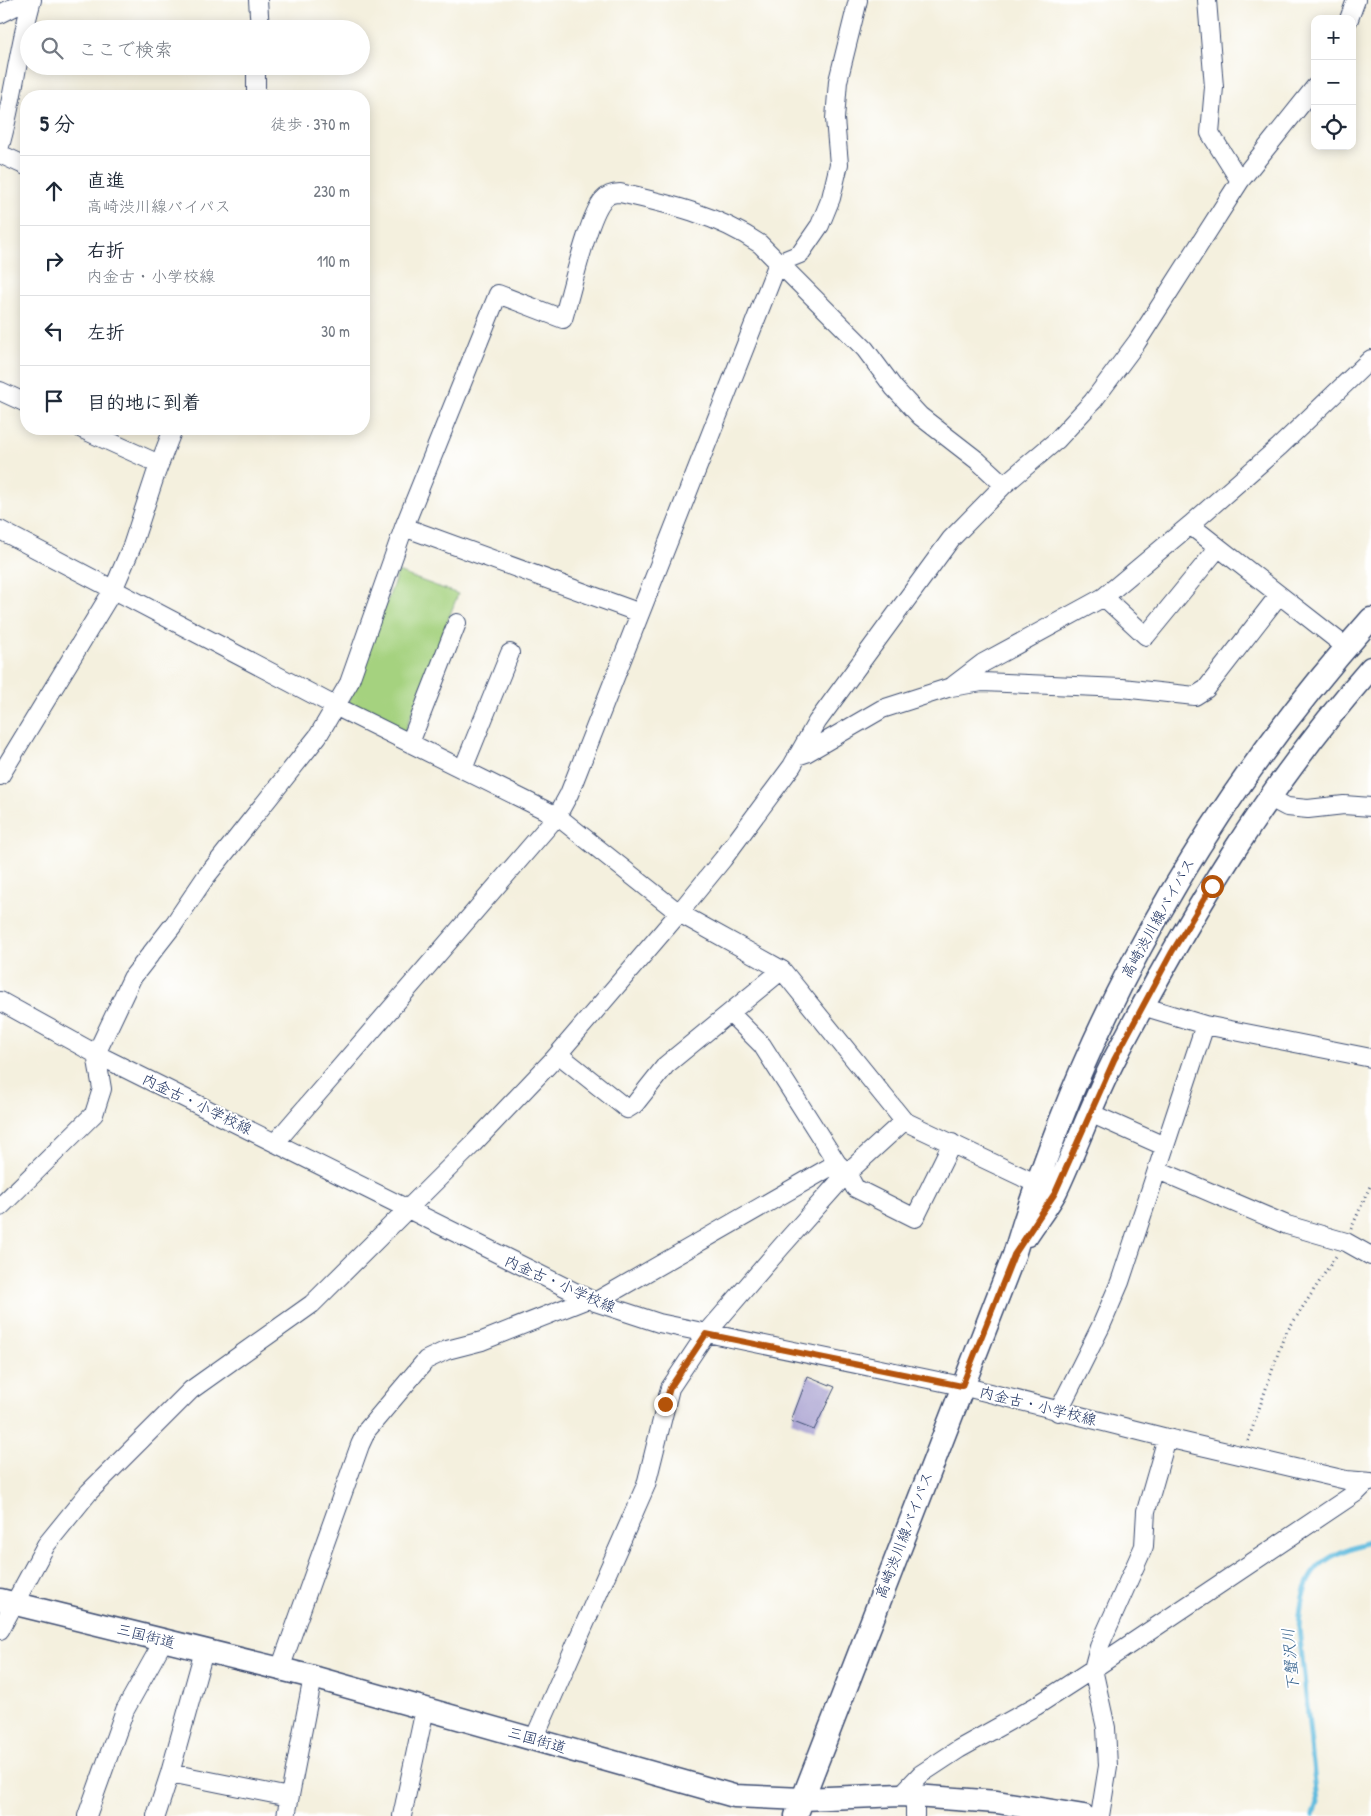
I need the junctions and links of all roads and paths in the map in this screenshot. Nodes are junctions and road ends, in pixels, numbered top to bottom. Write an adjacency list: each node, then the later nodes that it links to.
1 (28, 0): 7 (street)
2 (32, 0): 9 (street)
3 (258, 0): 10 (street)
4 (858, 0): 19 (street)
5 (1207, 0): 18 (street)
6 (1356, 0): 8 (street)
7 (0, 14)
8 (1350, 15)
9 (26, 20)
10 (259, 20)
11 (20, 50): 15 (street)
12 (256, 75): 13 (street)
13 (256, 90)
14 (1311, 92): 18 (street)
15 (0, 146)
16 (0, 154): 17 (street)
17 (20, 163)
18 (1240, 181): 26 (street)
19 (778, 263): 26 (street); 28 (street); 34 (street)
20 (1371, 360): 27 (street)
21 (0, 391): 22 (street)
22 (20, 400)
23 (95, 435): 25 (street)
24 (171, 435): 25 (street)
25 (159, 464): 31 (street)
26 (1004, 485): 43 (street)
27 (1190, 525): 30 (street); 33 (street)
28 (404, 527): 34 (street); 41 (street)
29 (0, 530): 31 (street)
30 (1218, 548): 32 (street); 33 (street)
31 (114, 590): 41 (street); 45 (street)
32 (1279, 595): 37 (street); 40 (street)
33 (1104, 597): 40 (street)
34 (640, 613): 48 (street)
35 (1371, 619): 37 (main road, 高崎渋川線バイパス)
36 (457, 623): 42 (street)
37 (1346, 647): 65 (main road, 高崎渋川線バイパス)
38 (510, 653): 44 (street)
39 (1367, 679): 46 (main road, 高崎渋川線バイパス)
40 (951, 688): 43 (street)
41 (337, 707): 42 (street); 55 (street)
42 (410, 743): 44 (street)
43 (797, 756): 49 (street)
44 (462, 769): 48 (street)
45 (0, 776)
46 (1268, 797): 47 (street); 52 (main road, 高崎渋川線バイパス)
47 (1371, 807)
48 (558, 816): 49 (street); 60 (street)
49 (679, 913): 50 (street); 56 (street)
50 (782, 970): 53 (street); 59 (street)
51 (0, 1001): 55 (street, 内金古・小学校線)
52 (1142, 1006): 54 (street); 58 (main road, 高崎渋川線バイパス)
53 (730, 1013): 56 (street); 63 (street)
54 (1205, 1025): 57 (street); 62 (street)
55 (96, 1054): 60 (street, 内金古・小学校線); 67 (street)
56 (558, 1054): 68 (street)
57 (1371, 1058)
58 (1090, 1113): 62 (street); 70 (main road, 高崎渋川線バイパス)
59 (904, 1121): 61 (street); 63 (street)
60 (276, 1143): 68 (street, 内金古・小学校線)
61 (952, 1144): 63 (street); 65 (street)
62 (1164, 1146): 64 (street)
63 (842, 1168): 72 (street); 73 (street)
64 (1158, 1170): 69 (street); 75 (street)
65 (1035, 1183): 70 (main road, 高崎渋川線バイパス)
66 (1371, 1184): 69 (path)
67 (0, 1207)
68 (406, 1208): 72 (street, 内金古・小学校線); 79 (street)
69 (1346, 1242): 71 (street); 77 (path)
70 (1014, 1255): 74 (main road, 高崎渋川線バイパス)
71 (1371, 1256)
72 (592, 1301): 73 (street, 内金古・小学校線); 83 (street)
73 (706, 1334): 74 (street, 内金古・小学校線); 87 (street)
74 (962, 1386): 75 (street, 内金古・小学校線); 91 (main road, 高崎渋川線バイパス)
75 (1058, 1412): 76 (street, 内金古・小学校線)
76 (1166, 1438): 77 (street, 内金古・小学校線); 84 (street)
77 (1243, 1456): 78 (street, 内金古・小学校線)
78 (1369, 1483): 84 (street)
79 (7, 1602): 80 (street); 81 (main road, 三国街道)
80 (0, 1630)
81 (164, 1640): 82 (main road, 三国街道); 92 (street)
82 (204, 1651): 83 (main road, 三国街道); 88 (street)
83 (280, 1669): 85 (main road, 三国街道)
84 (1093, 1669): 90 (street); 97 (street)
85 (313, 1677): 86 (main road, 三国街道); 89 (street)
86 (425, 1709): 87 (main road, 三国街道); 95 (street)
87 (534, 1739): 91 (main road, 三国街道)
88 (170, 1773): 89 (street); 93 (street)
89 (289, 1797): 94 (street)
90 (910, 1803): 91 (main road, 三国街道); 96 (main road, 三国街道)
91 (799, 1808)
92 (87, 1816)
93 (156, 1816)
94 (286, 1816)
95 (402, 1816)
96 (1084, 1816)
97 (1100, 1816)

